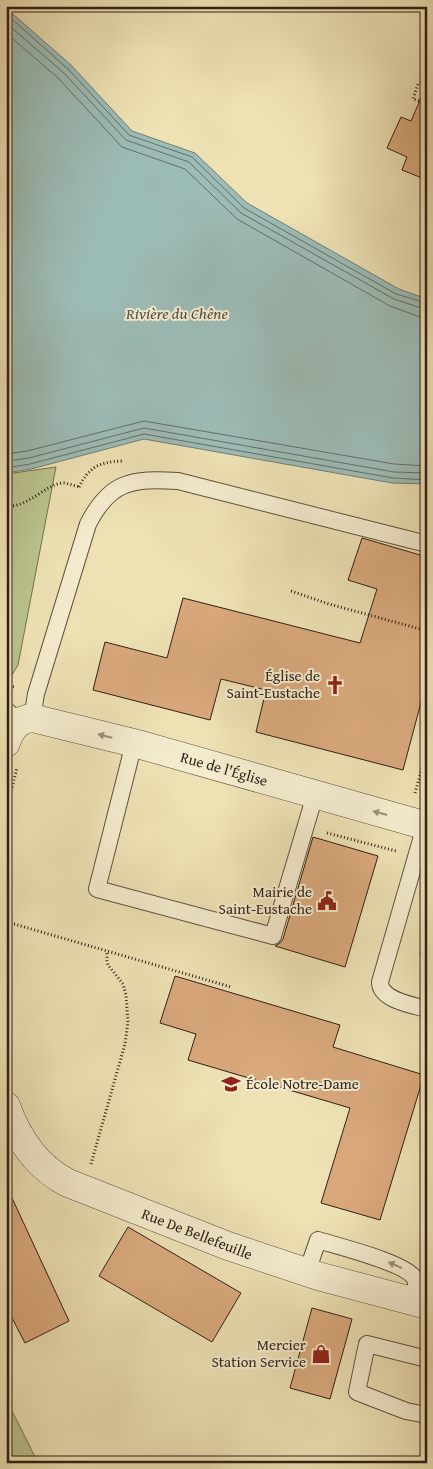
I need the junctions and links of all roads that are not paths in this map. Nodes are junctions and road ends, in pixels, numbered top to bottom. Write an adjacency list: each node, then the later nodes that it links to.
1 (427, 544): 2 (lane)
2 (17, 730): 3 (street, Rue de l'Église, one-way to 2)
3 (134, 743): 4 (street, Rue de l'Église); 4 (lane)
4 (315, 795): 5 (street, Rue de l'Église, one-way to 4)
5 (426, 826): 6 (lane)
6 (427, 1009)
7 (6, 1106): 8 (street, Rue De Bellefeuille)
8 (420, 1304)
9 (427, 1359): 10 (lane)
10 (427, 1415)

